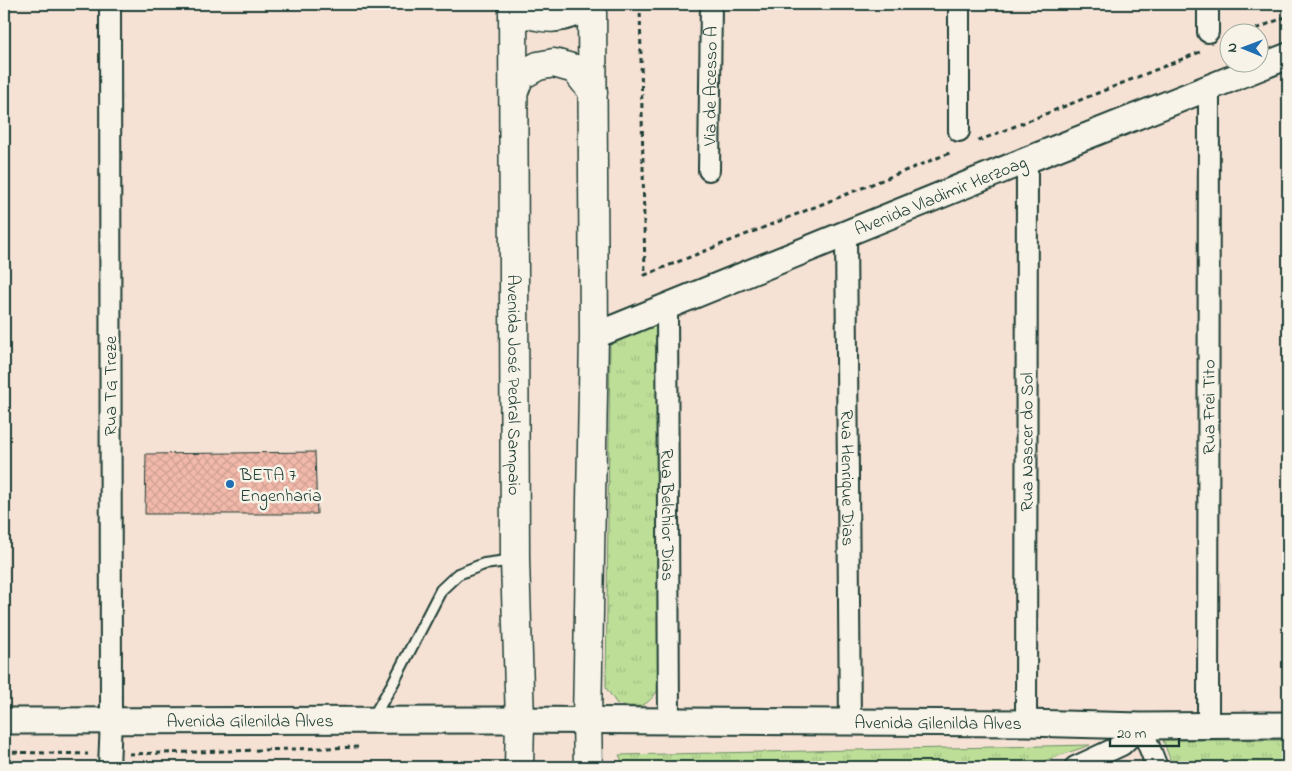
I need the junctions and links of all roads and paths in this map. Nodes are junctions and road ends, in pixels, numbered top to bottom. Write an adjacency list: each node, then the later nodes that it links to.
1 (110, 4): 23 (street, Rua TG Treze)
2 (590, 4): 7 (main road); 15 (main road)
3 (640, 4): 16 (path)
4 (710, 4): 18 (street, Via de Acesso A)
5 (959, 4): 16 (street)
6 (1208, 4): 10 (street)
7 (513, 7): 14 (main road, Avenida José Pedral Sampaio)
8 (1288, 16): 9 (path)
9 (1270, 23)
10 (1208, 32)
11 (1202, 51): 16 (path)
12 (1288, 56): 13 (street, Avenida Vladimir Herzoag)
13 (1209, 88): 17 (street, Avenida Vladimir Herzoag); 33 (street, Rua Frei Tito)
14 (514, 91): 15 (main road); 22 (main road, Avenida José Pedral Sampaio)
15 (593, 92): 21 (main road)
16 (963, 141)
17 (1026, 160): 19 (street, Avenida Vladimir Herzoag); 30 (street, Rua Nascer do Sol)
18 (709, 170)
19 (846, 234): 20 (street, Avenida Vladimir Herzoag); 29 (street, Rua Henrique Dias)
20 (667, 306): 21 (street, Avenida Vladimir Herzoag); 28 (street, Rua Belchior Dias)
21 (594, 336): 27 (main road)
22 (515, 560): 24 (lane); 25 (main road, Avenida José Pedral Sampaio)
23 (111, 720): 24 (street, Avenida Gilenilda Alves); 26 (street, Avenida Gilenilda Alves); 36 (street, Rua TG Treze)
24 (371, 720): 25 (street, Avenida Gilenilda Alves)
25 (508, 720): 27 (street, Avenida Gilenilda Alves); 38 (main road, Avenida José Pedral Sampaio)
26 (4, 721)
27 (587, 721): 28 (street, Avenida Gilenilda Alves); 37 (main road)
28 (669, 721): 29 (street, Avenida Gilenilda Alves)
29 (850, 723): 30 (street, Avenida Gilenilda Alves)
30 (1026, 723): 32 (street, Avenida Gilenilda Alves)
31 (1288, 725): 33 (street, Avenida Gilenilda Alves)
32 (1141, 726): 33 (street, Avenida Gilenilda Alves); 39 (street); 40 (street)
33 (1208, 726)
34 (363, 746): 36 (path)
35 (4, 752): 36 (path)
36 (109, 761)
37 (587, 766)
38 (519, 767)
39 (1075, 767)
40 (1157, 767)

